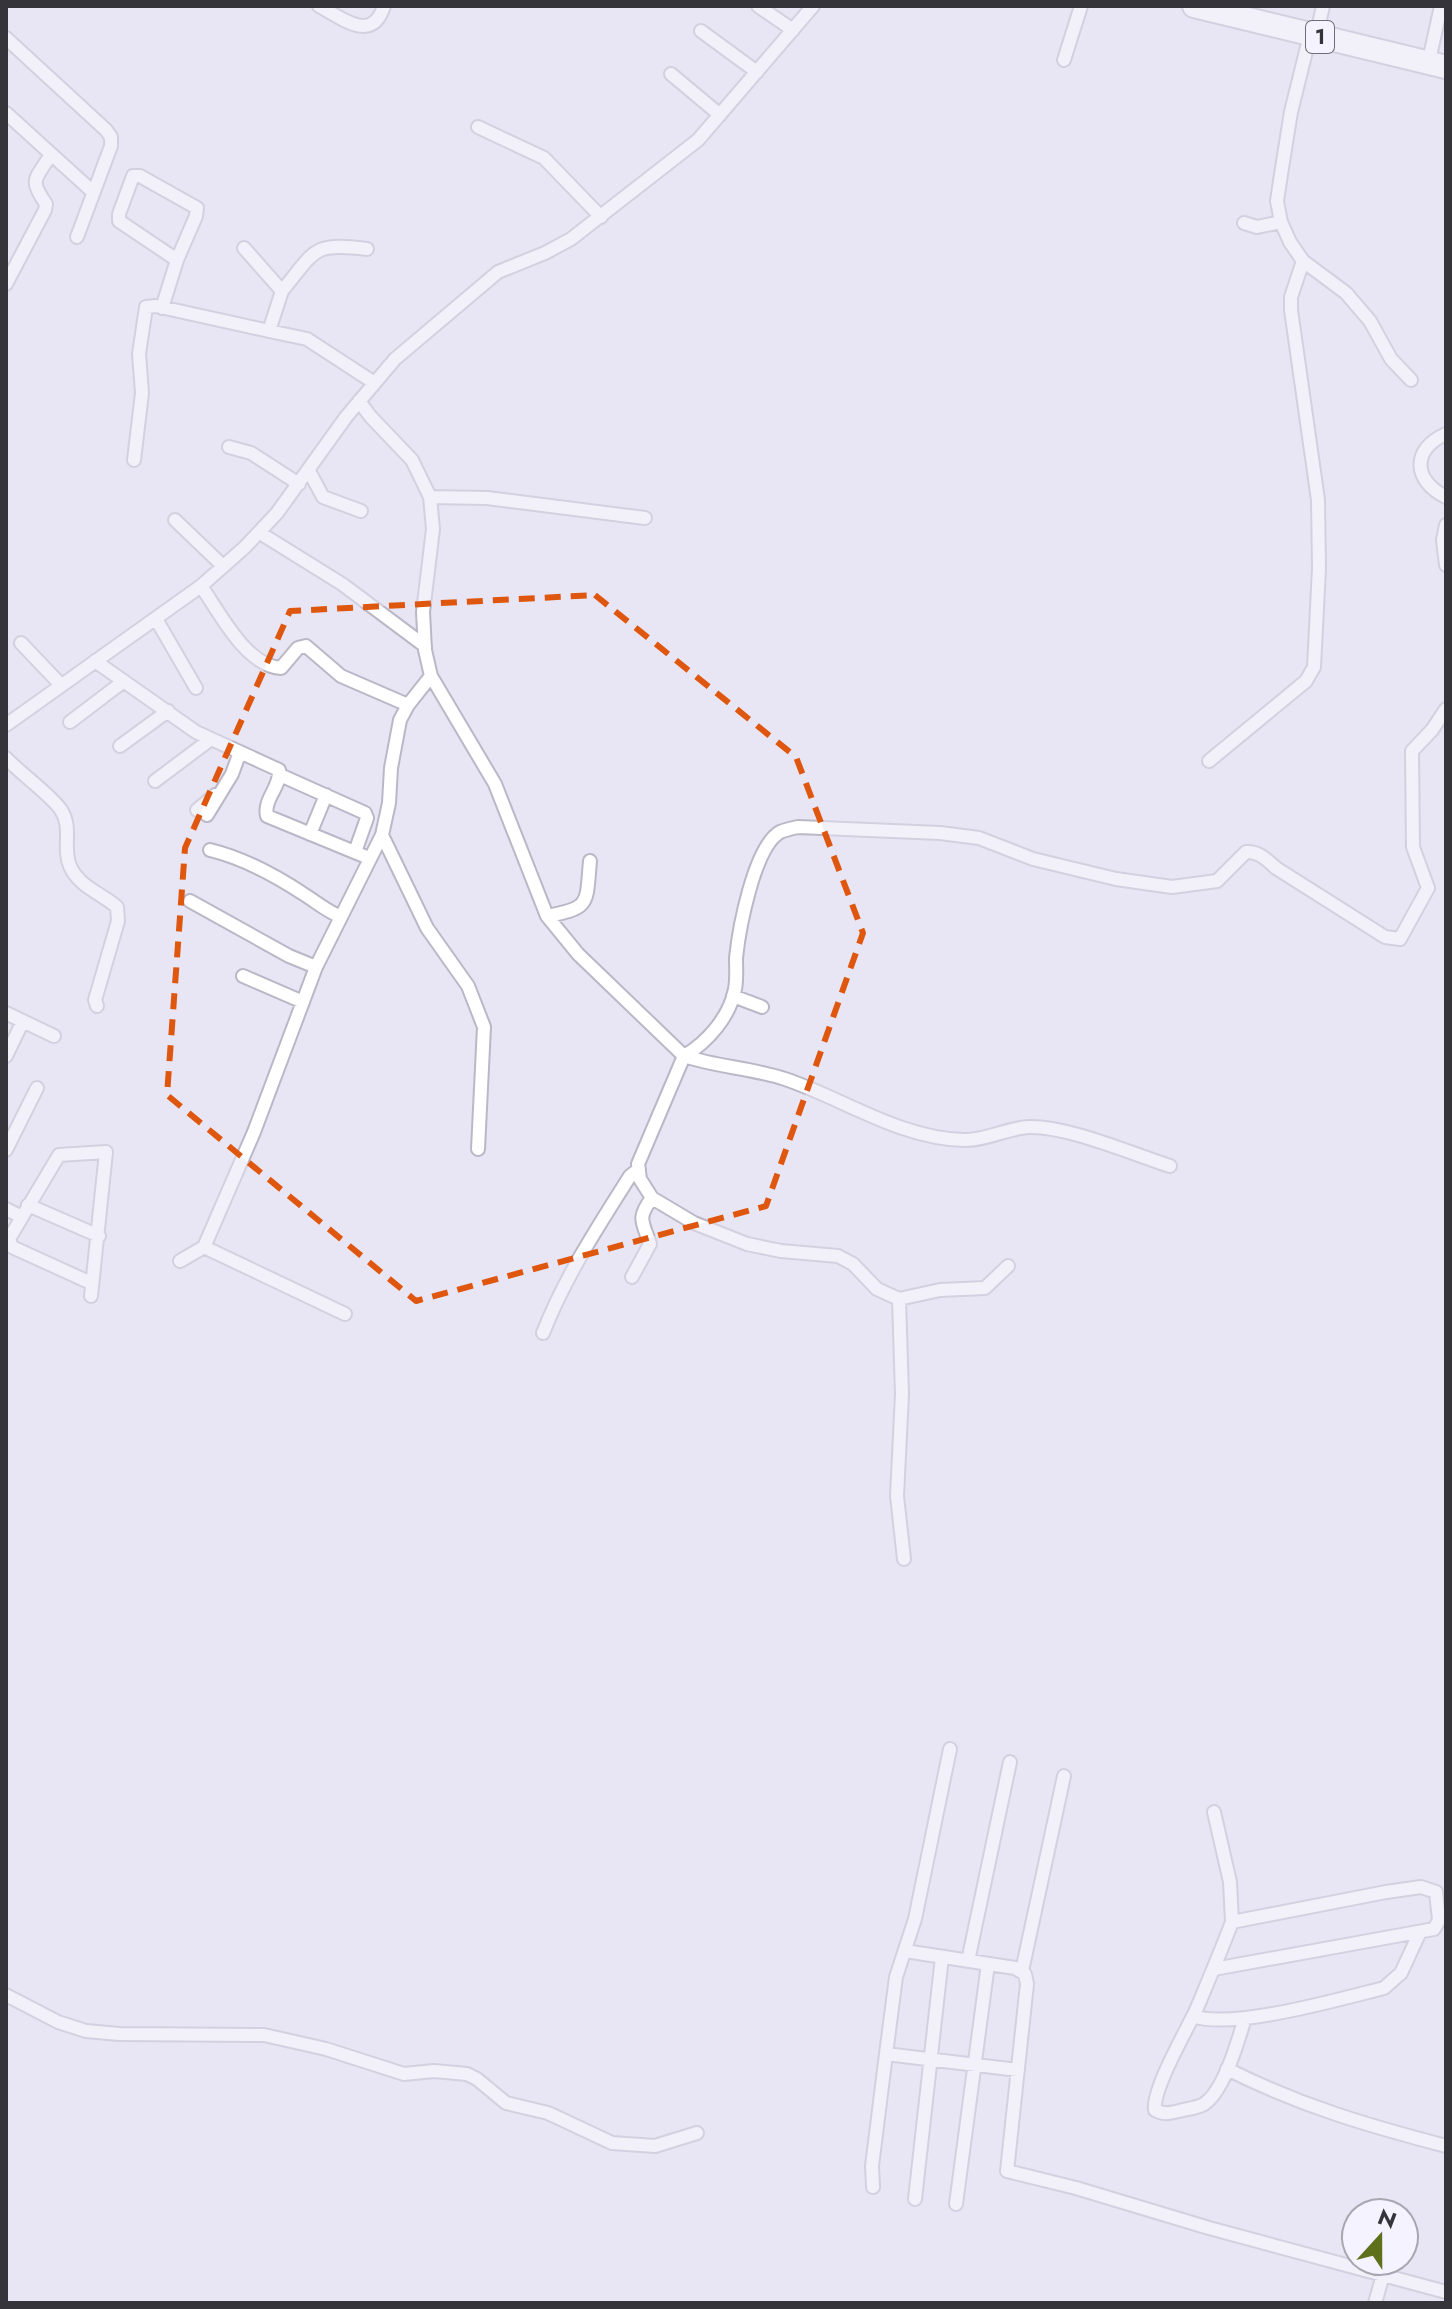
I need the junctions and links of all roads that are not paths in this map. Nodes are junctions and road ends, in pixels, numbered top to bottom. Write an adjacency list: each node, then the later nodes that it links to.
1 (319, 6): 2 (street)
2 (384, 6)
3 (758, 6): 10 (street)
4 (813, 6): 10 (street)
5 (1081, 6): 14 (street)
6 (1194, 6): 12 (highway, 1)
7 (1221, 6): 12 (highway, 1)
8 (1323, 6): 12 (street)
9 (1441, 6): 15 (street)
10 (793, 30): 16 (street)
11 (701, 31): 16 (street)
12 (1315, 34): 15 (highway, 1); 24 (street)
13 (6, 38): 22 (street)
14 (1064, 60)
15 (1441, 60)
16 (757, 72): 19 (street)
17 (671, 74): 19 (street)
18 (6, 113): 21 (street)
19 (720, 115): 23 (street)
20 (478, 127): 23 (street)
21 (51, 154): 22 (street); 31 (street)
22 (93, 192): 26 (street)
23 (601, 217): 36 (street)
24 (1281, 222): 25 (street); 30 (street)
25 (1244, 223)
26 (77, 237)
27 (244, 248): 32 (street)
28 (367, 249): 32 (street)
29 (177, 260): 29 (street); 33 (street)
30 (1300, 269): 35 (street); 70 (street)
31 (6, 284)
32 (282, 291): 34 (street)
33 (162, 308): 34 (street); 40 (street)
34 (269, 331): 36 (street)
35 (1411, 380)
36 (373, 382): 37 (street)
37 (359, 401): 41 (street); 43 (street)
38 (1446, 434): 44 (street)
39 (229, 447): 42 (street)
40 (134, 460)
41 (309, 471): 42 (street); 45 (street)
42 (299, 484): 49 (street)
43 (430, 497): 46 (street); 55 (street)
44 (1446, 497)
45 (361, 511)
46 (645, 518)
47 (175, 520): 51 (street)
48 (1446, 525): 50 (street)
49 (260, 533): 51 (street); 55 (street)
50 (1446, 565)
51 (223, 566): 52 (street)
52 (201, 586): 53 (street); 61 (street)
53 (156, 619): 56 (street); 60 (street)
54 (21, 643): 59 (street)
55 (425, 646): 57 (street)
56 (95, 661): 58 (street); 59 (street)
57 (431, 676): 61 (street); 83 (street)
58 (124, 681): 63 (street); 64 (street)
59 (61, 685): 65 (street)
60 (196, 688)
61 (408, 705): 76 (street)
62 (1446, 709): 86 (street)
63 (168, 711): 66 (street); 67 (street)
64 (70, 722)
65 (6, 725)
66 (211, 739): 68 (street); 72 (street)
67 (120, 746)
68 (240, 752): 71 (street); 74 (street)
69 (6, 758): 88 (street)
70 (1209, 761)
71 (280, 775): 73 (street); 75 (street)
72 (155, 781)
73 (326, 795): 75 (street); 78 (street)
74 (202, 812)
75 (310, 834): 78 (street)
76 (382, 835): 79 (street); 96 (street)
77 (210, 850): 82 (street)
78 (355, 852): 79 (street)
79 (369, 858): 82 (street)
80 (590, 861): 83 (street)
81 (190, 901): 84 (street)
82 (339, 916): 84 (street)
83 (547, 916): 94 (street)
84 (316, 967): 87 (street)
85 (243, 976): 87 (street)
86 (733, 996): 89 (street); 94 (street)
87 (303, 1002): 104 (street)
88 (97, 1006)
89 (762, 1007)
90 (6, 1013): 91 (street)
91 (23, 1021): 92 (street); 93 (street)
92 (54, 1036)
93 (6, 1056)
94 (684, 1056): 98 (street); 99 (street)
95 (37, 1088): 97 (street)
96 (478, 1149)
97 (6, 1150)
98 (1170, 1166)
99 (639, 1169): 100 (street); 110 (street)
100 (652, 1198): 107 (street); 108 (street)
101 (6, 1209): 102 (street)
102 (25, 1211): 103 (street); 103 (street); 103 (street)
103 (99, 1236)
104 (204, 1247): 105 (street); 109 (street)
105 (180, 1261)
106 (1008, 1266): 108 (street)
107 (632, 1277)
108 (899, 1299): 111 (street)
109 (345, 1314)
110 (543, 1333)
111 (904, 1559)
112 (950, 1749): 118 (street)
113 (1010, 1762): 120 (street)
114 (1064, 1776): 123 (street)
115 (1214, 1812): 116 (street)
116 (1232, 1922): 117 (street); 122 (street)
117 (1420, 1932): 122 (street); 126 (street)
118 (905, 1951): 119 (street); 127 (street)
119 (942, 1957): 120 (street); 128 (street)
120 (968, 1961): 121 (street)
121 (988, 1964): 123 (street); 129 (street)
122 (1214, 1969): 125 (street)
123 (1022, 1971): 131 (street)
124 (6, 1995): 132 (street)
125 (1193, 2016): 126 (street); 130 (street)
126 (1245, 2018): 130 (street)
127 (886, 2054): 128 (street); 134 (street)
128 (932, 2059): 129 (street); 135 (street)
129 (975, 2065): 131 (street); 136 (street)
130 (1227, 2069): 133 (street)
131 (1018, 2070): 137 (street)
132 (697, 2133)
133 (1446, 2146)
134 (873, 2187)
135 (915, 2199)
136 (956, 2204)
137 (1340, 2263)
138 (1382, 2277): 141 (street)
139 (1390, 2277): 140 (street)
140 (1446, 2292)
141 (1375, 2303)

